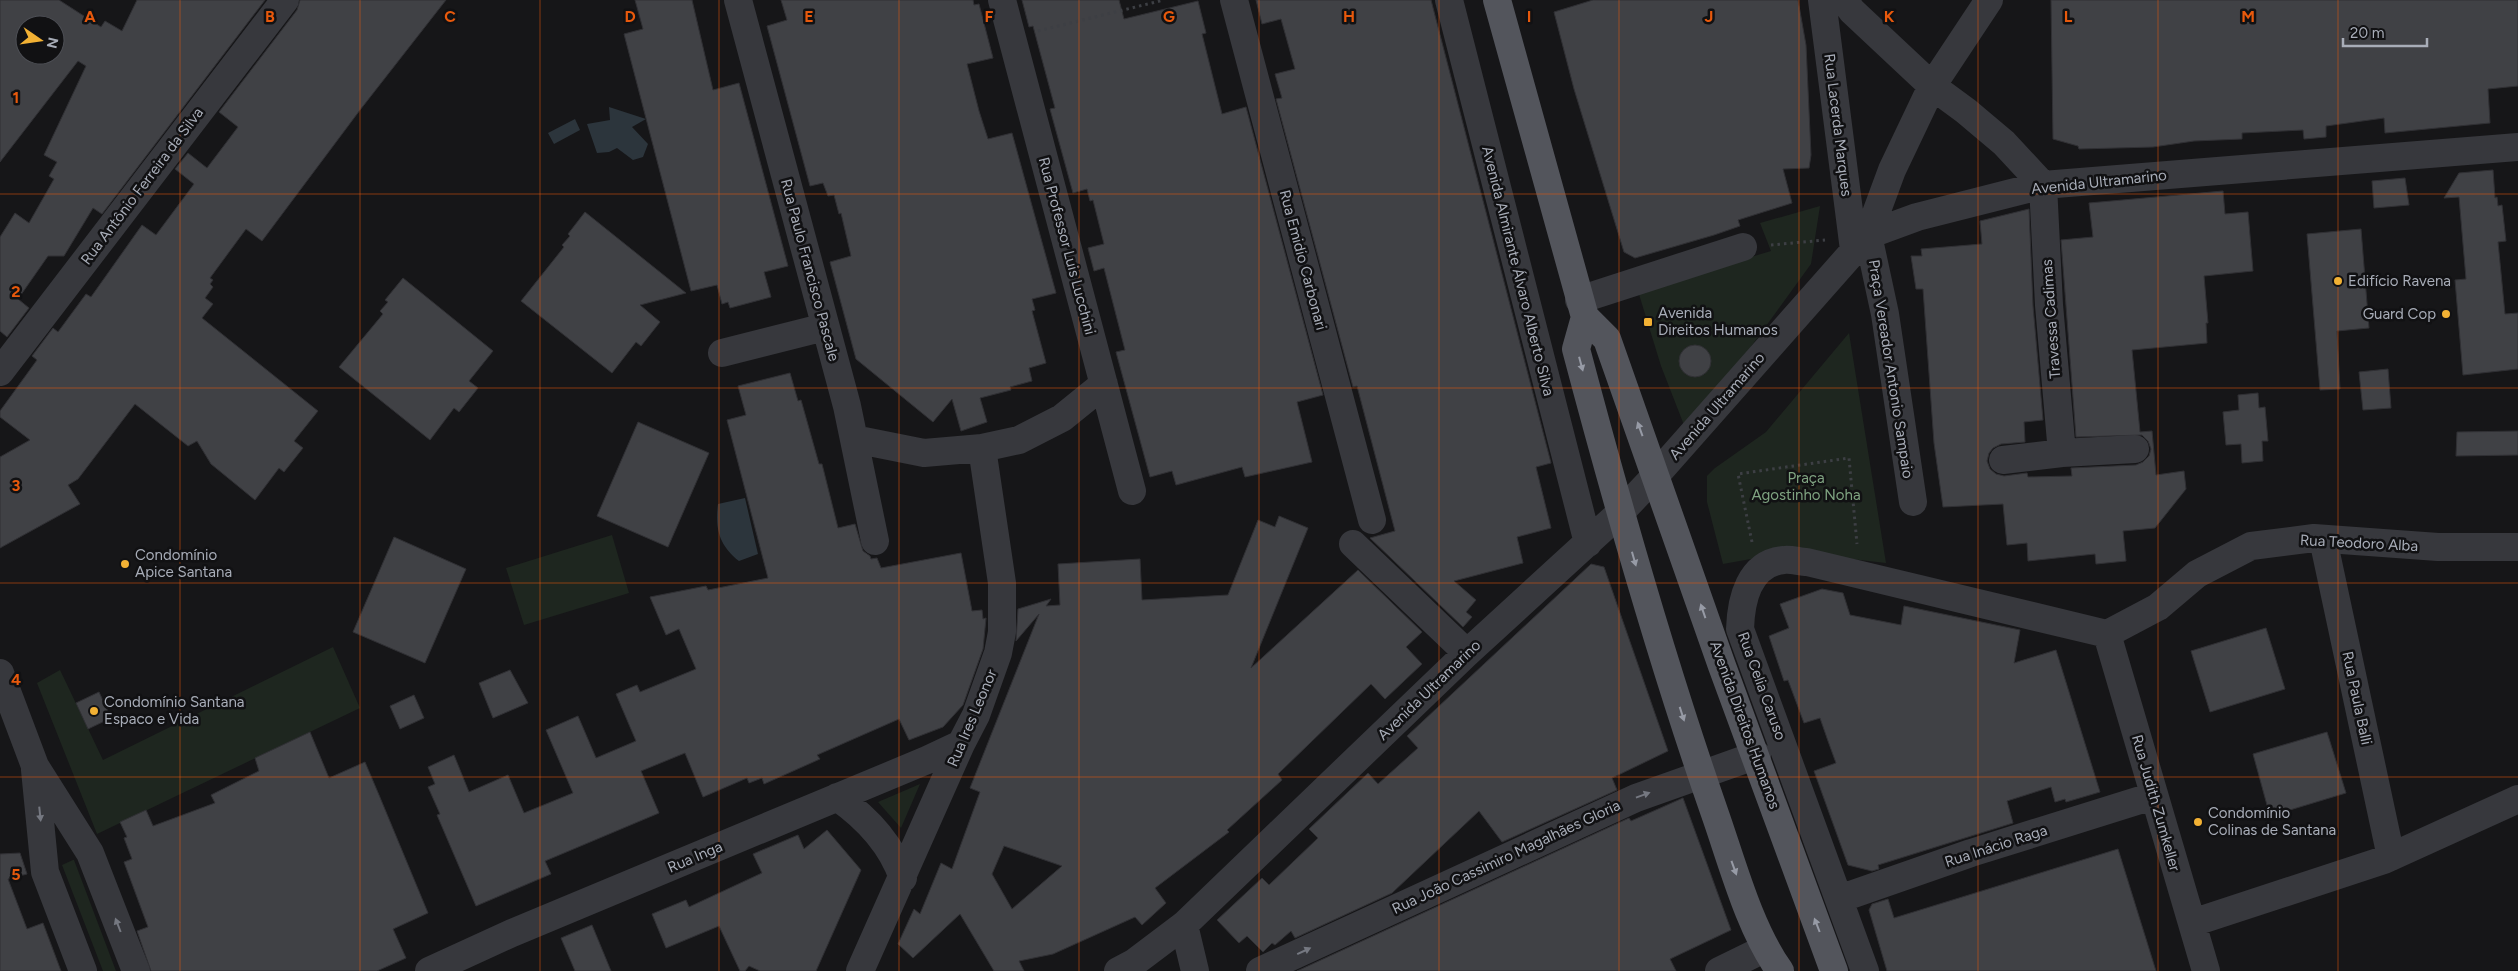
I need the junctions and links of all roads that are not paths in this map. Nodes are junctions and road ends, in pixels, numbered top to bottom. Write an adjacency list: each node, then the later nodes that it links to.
1 (285, 0): 18 (street, Rua Antônio Ferreira da Silva)
2 (738, 0): 16 (street, Rua Paulo Francisco Pascale)
3 (1002, 0): 19 (street, Rua Professor Luis Lucchini)
4 (1234, 0): 29 (street, Rua Emidio Carbonari)
5 (1449, 0): 32 (street, Avenida Almirante Álvaro Alberto Silva)
6 (1497, 0): 15 (main road, Avenida Direitos Humanos)
7 (1822, 0): 13 (street, Rua Lacerda Marques)
8 (1844, 0): 10 (street)
9 (1989, 0): 10 (street)
10 (1932, 86): 12 (street); 13 (street)
11 (2518, 147): 12 (street, Avenida Ultramarino)
12 (2043, 185): 13 (street, Avenida Ultramarino); 23 (street, Travessa Cadimas)
13 (1858, 241): 25 (street, Avenida Ultramarino); 27 (street, Praça Vereador Antonio Sampaio)
14 (1743, 247): 15 (street)
15 (1582, 308): 25 (main road, Avenida Direitos Humanos, one-way to 15); 28 (main road, one-way to 28)
16 (825, 327): 17 (street); 20 (street, Rua Paulo Francisco Pascale)
17 (722, 353)
18 (0, 372)
19 (1104, 384): 21 (street); 26 (street, Rua Professor Luis Lucchini)
20 (854, 440): 21 (street); 31 (street, Rua Paulo Francisco Pascale)
21 (982, 448): 38 (street, Rua Ires Leonor)
22 (2135, 449): 23 (street)
23 (2062, 453): 24 (street)
24 (2003, 460)
25 (1656, 475): 28 (street, Avenida Ultramarino); 39 (main road, Avenida Direitos Humanos, one-way to 25)
26 (1132, 491)
27 (1913, 502)
28 (1621, 512): 32 (street, Avenida Ultramarino); 41 (main road, one-way to 41)
29 (1372, 520)
30 (2323, 539): 34 (street, Rua Teodoro Alba); 35 (street, Rua Teodoro Alba); 45 (street, Rua Paula Balli)
31 (875, 541)
32 (1588, 542): 36 (street, Avenida Ultramarino)
33 (1353, 544): 36 (street)
34 (2518, 547)
35 (2107, 634): 42 (street, Rua Judith Zumkeller); 47 (street, Rua Celia Caruso)
36 (1467, 653): 49 (street, Avenida Ultramarino)
37 (0, 673): 40 (street)
38 (961, 744): 43 (street, Rua Inga); 46 (street, Rua Ires Leonor)
39 (1757, 755): 41 (street, Rua João Cassimiro Magalhães Gloria); 59 (main road, Avenida Direitos Humanos, one-way to 39)
40 (35, 766): 51 (street, one-way to 51); 52 (street, one-way to 40)
41 (1702, 774): 50 (main road, one-way to 50); 57 (street, Rua João Cassimiro Magalhães Gloria, one-way to 41)
42 (2153, 796): 47 (street, Rua Inácio Raga); 48 (street, Rua Judith Zumkeller)
43 (837, 797): 46 (street); 53 (street, Rua Inga)
44 (2518, 799): 45 (street)
45 (2391, 857): 48 (street)
46 (903, 878): 54 (street, Rua Ires Leonor)
47 (1839, 899): 60 (street, Rua Celia Caruso)
48 (2192, 923): 61 (street, Rua Judith Zumkeller)
49 (1184, 925): 55 (street, Avenida Ultramarino); 56 (street)
50 (1771, 962): 58 (street)
51 (83, 971)
52 (136, 971)
53 (429, 971)
54 (860, 971)
55 (1118, 971)
56 (1195, 971)
57 (1260, 971)
58 (1719, 971)
59 (1834, 971)
60 (1865, 971)
61 (2206, 971)

